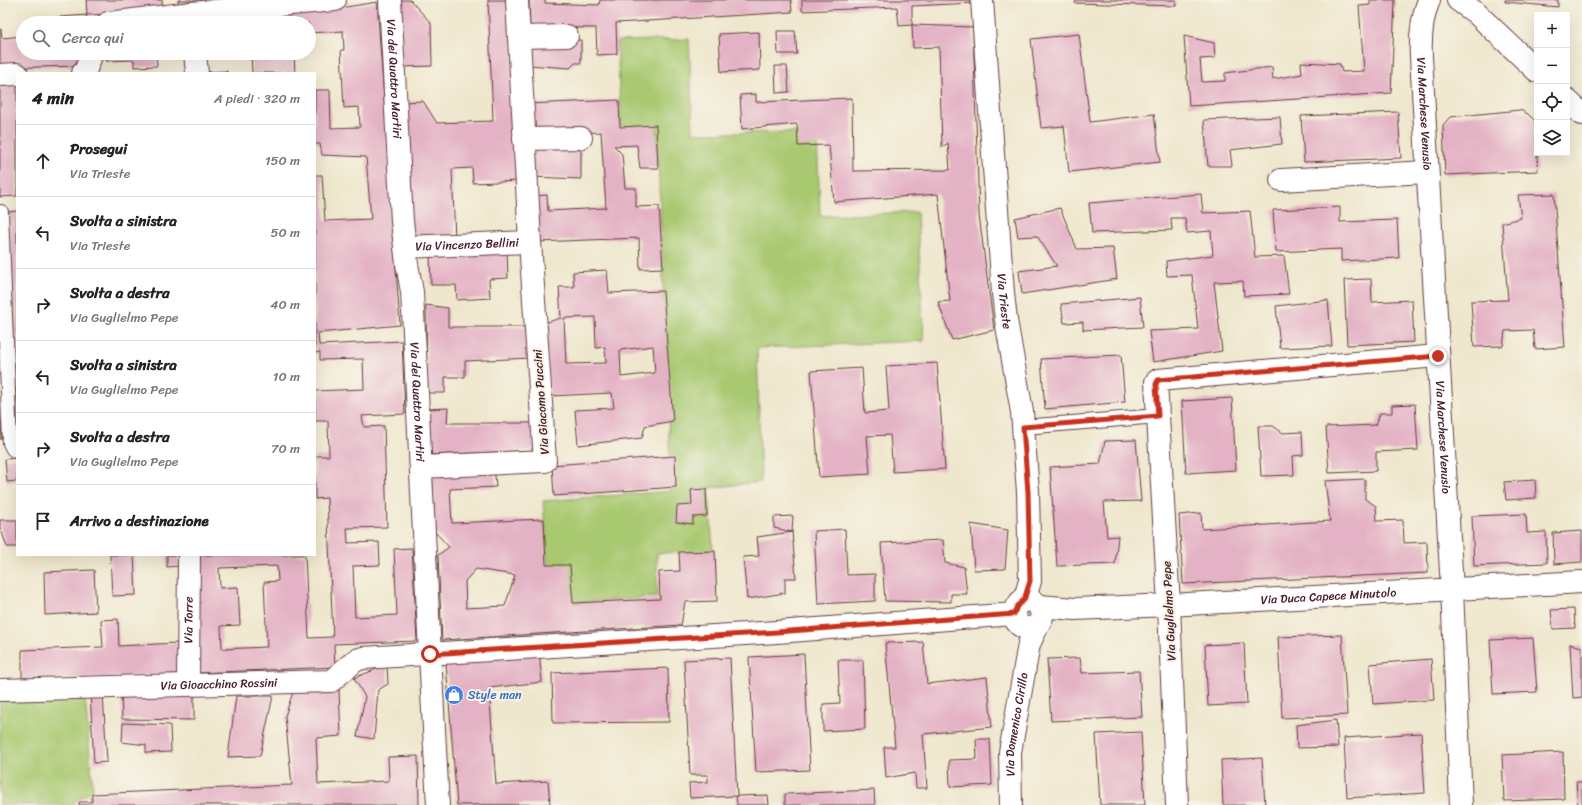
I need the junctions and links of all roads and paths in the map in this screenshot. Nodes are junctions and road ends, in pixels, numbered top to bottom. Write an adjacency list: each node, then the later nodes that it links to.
1 (335, 0): 10 (street)
2 (390, 0): 28 (street, Via dei Quattro Martiri)
3 (517, 0): 12 (street)
4 (982, 0): 31 (street, Via Trieste)
5 (1429, 0): 24 (street, Via Marchese Venusio)
6 (1458, 0): 15 (street)
7 (168, 8): 8 (street); 9 (street)
8 (136, 16)
9 (188, 16)
10 (209, 16)
11 (567, 36): 12 (street)
12 (519, 37): 23 (street)
13 (89, 60): 16 (street)
14 (196, 60): 17 (street)
15 (1534, 68)
16 (85, 72)
17 (197, 72)
18 (16, 74): 19 (street)
19 (0, 75)
20 (1570, 103): 21 (street)
21 (1582, 114)
22 (581, 138): 23 (street)
23 (524, 139): 27 (street)
24 (1427, 172): 25 (street); 29 (street, Via Marchese Venusio)
25 (1281, 180)
26 (0, 212): 32 (lane)
27 (530, 242): 28 (street, Via Vincenzo Bellini); 33 (street, Via Giacomo Puccini)
28 (405, 248): 33 (street, Via dei Quattro Martiri)
29 (1438, 356): 30 (street, Via Guglielmo Pepe); 36 (street, Via Marchese Venusio)
30 (1158, 416): 31 (lane); 37 (street, Via Guglielmo Pepe)
31 (1023, 427): 38 (street, Via Trieste)
32 (16, 450)
33 (421, 467): 39 (street, Via dei Quattro Martiri)
34 (189, 556): 40 (street, Via Torre)
35 (1582, 582): 36 (street, Via Duca Capece Minutolo)
36 (1452, 589): 37 (street, Via Duca Capece Minutolo); 45 (street, Via Marchese Venusio)
37 (1169, 605): 38 (street, Via Duca Capece Minutolo); 44 (street, Via Guglielmo Pepe)
38 (1030, 620): 39 (street); 43 (street, Via Domenico Cirillo)
39 (430, 654): 40 (street, Via Gioacchino Rossini); 42 (street, Via dei Quattro Martiri)
40 (188, 684): 41 (street, Via Gioacchino Rossini)
41 (0, 690)
42 (438, 805)
43 (1011, 805)
44 (1177, 805)
45 (1461, 805)

